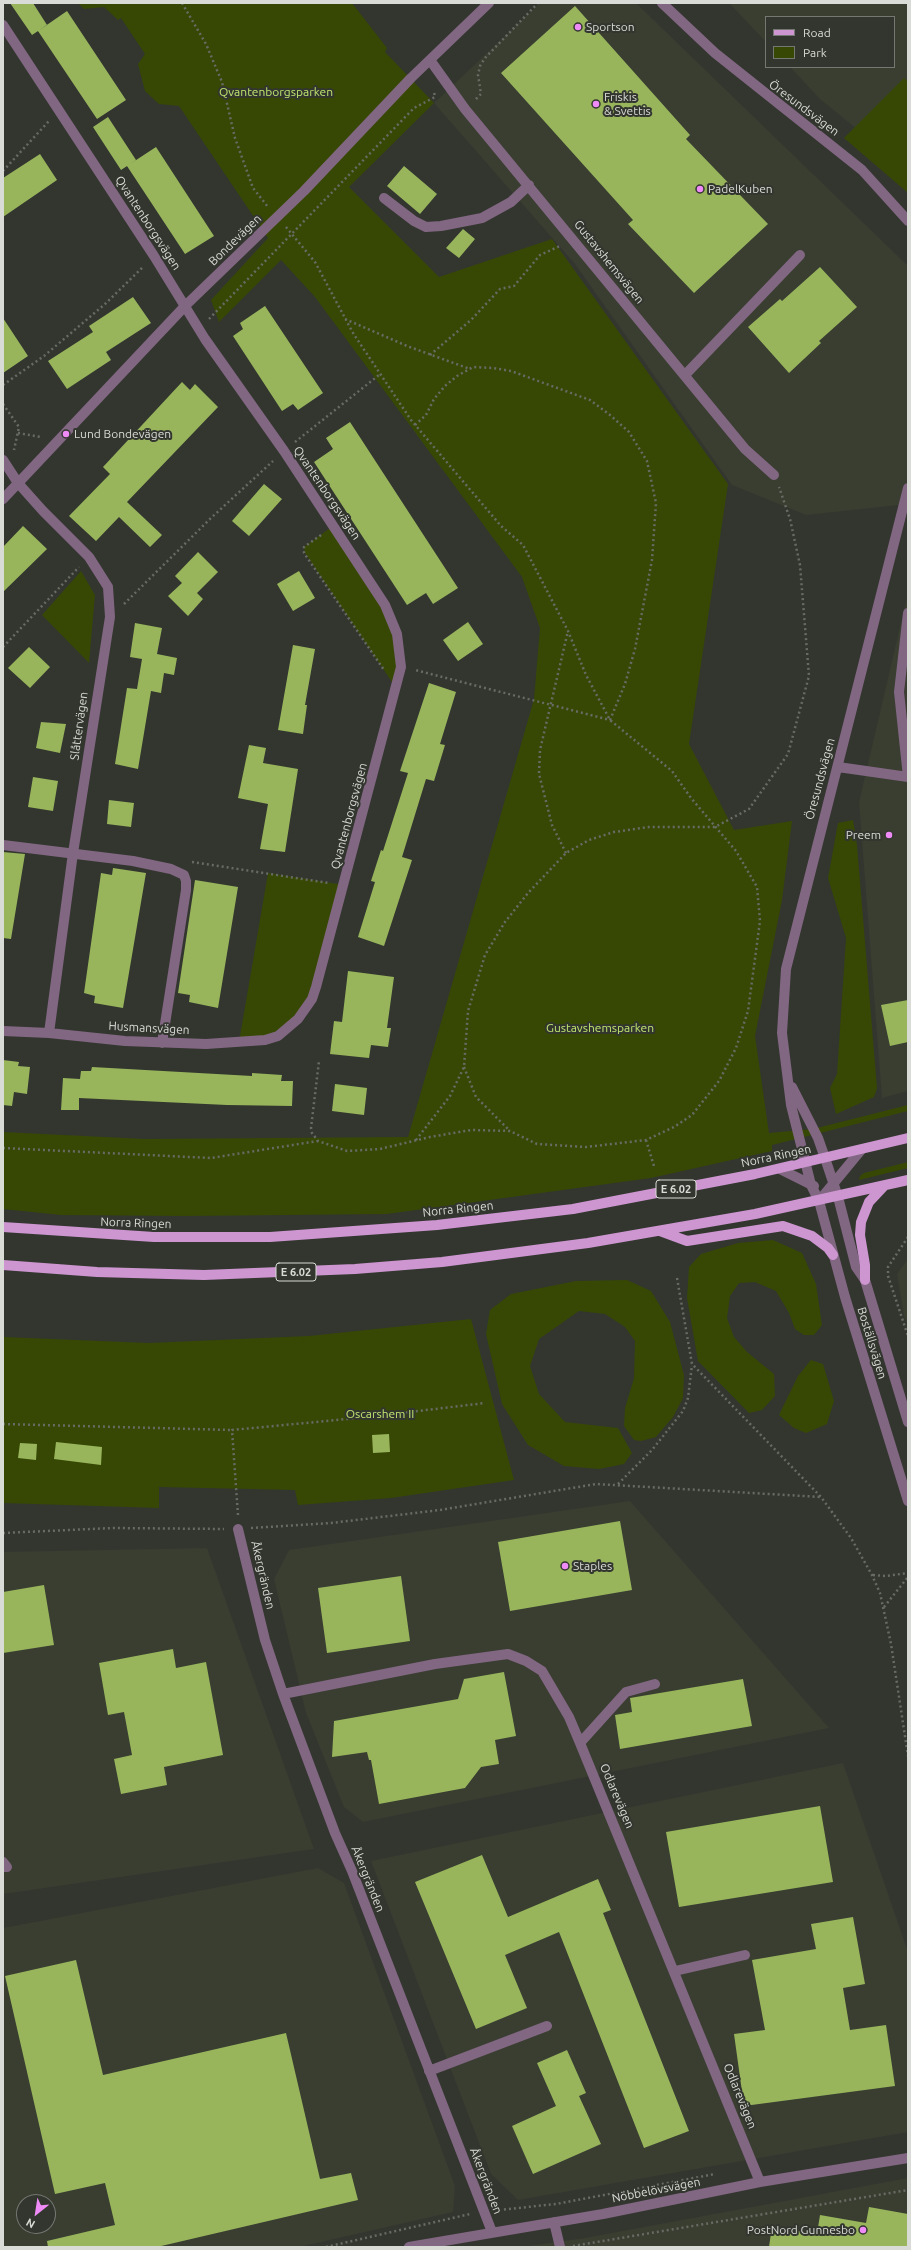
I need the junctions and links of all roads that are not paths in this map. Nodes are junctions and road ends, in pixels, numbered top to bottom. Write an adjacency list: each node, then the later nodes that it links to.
1 (488, 3): 4 (street, Bondevägen)
2 (662, 3): 7 (street, Öresundsvägen)
3 (3, 25): 9 (street, Qvantenborgsvägen)
4 (430, 60): 5 (street, Gustavshemsvägen); 9 (street, Bondevägen)
5 (529, 185): 6 (street); 10 (street, Gustavshemsvägen)
6 (384, 198)
7 (908, 221)
8 (800, 255): 10 (street)
9 (186, 305): 13 (street, Bondevägen); 22 (street, Qvantenborgsvägen)
10 (685, 375): 12 (street, Gustavshemsvägen)
11 (6, 464): 13 (street, Slåttervägen)
12 (774, 476)
13 (18, 483): 15 (street, Bondevägen); 21 (street, Slåttervägen)
14 (908, 488): 18 (street, Öresundsvägen)
15 (3, 499)
16 (908, 613): 17 (street)
17 (903, 691): 19 (street)
18 (838, 767): 19 (street); 26 (street, Öresundsvägen)
19 (908, 777)
20 (3, 845): 21 (street)
21 (73, 853): 24 (street, Slåttervägen); 25 (street)
22 (291, 1026): 25 (street, Husmansvägen)
23 (3, 1031): 24 (street, Husmansvägen)
24 (49, 1033): 25 (street, Husmansvägen)
25 (162, 1043)
26 (788, 1080): 29 (street, Öresundsvägen); 30 (street, Öresundsvägen)
27 (908, 1138): 28 (main road, Norra Ringen / E 6.02)
28 (861, 1150): 29 (main road, Norra Ringen / E 6.02); 35 (street)
29 (825, 1158): 30 (main road, Norra Ringen / E 6.02); 35 (street, Öresundsvägen)
30 (806, 1163): 31 (main road, Norra Ringen / E 6.02); 33 (street, Öresundsvägen)
31 (780, 1169): 33 (street); 38 (main road, Norra Ringen / E 6.02)
32 (908, 1180): 34 (main road, E 6.02)
33 (811, 1185): 35 (street); 37 (street, Öresundsvägen)
34 (884, 1186): 36 (main road, E 6.02); 42 (main road)
35 (830, 1189): 36 (street); 37 (street)
36 (838, 1197): 37 (main road, E 6.02); 42 (street, Boställsvägen)
37 (819, 1201): 39 (main road, E 6.02); 40 (street, Boställsvägen)
38 (3, 1227)
39 (658, 1231): 40 (main road); 41 (main road, E 6.02)
40 (833, 1255): 44 (street, Boställsvägen)
41 (3, 1265)
42 (865, 1280): 43 (street, Boställsvägen)
43 (908, 1422)
44 (908, 1501)
45 (238, 1529): 47 (street, Åkergränden)
46 (655, 1684): 48 (street)
47 (283, 1694): 48 (street, Odlarevägen); 54 (street, Åkergränden)
48 (580, 1743): 52 (street, Odlarevägen)
49 (3, 1862): 50 (street)
50 (3, 1867)
51 (745, 1955): 52 (street)
52 (675, 1971): 56 (street, Odlarevägen)
53 (547, 2026): 54 (street)
54 (429, 2071): 58 (street, Åkergränden)
55 (908, 2158): 56 (street, Nöbbelövsvägen)
56 (760, 2182): 57 (street, Nöbbelövsvägen)
57 (554, 2222): 58 (street, Nöbbelövsvägen); 60 (street)
58 (492, 2232): 59 (street, Nöbbelövsvägen)
59 (408, 2247)
60 (560, 2247)

